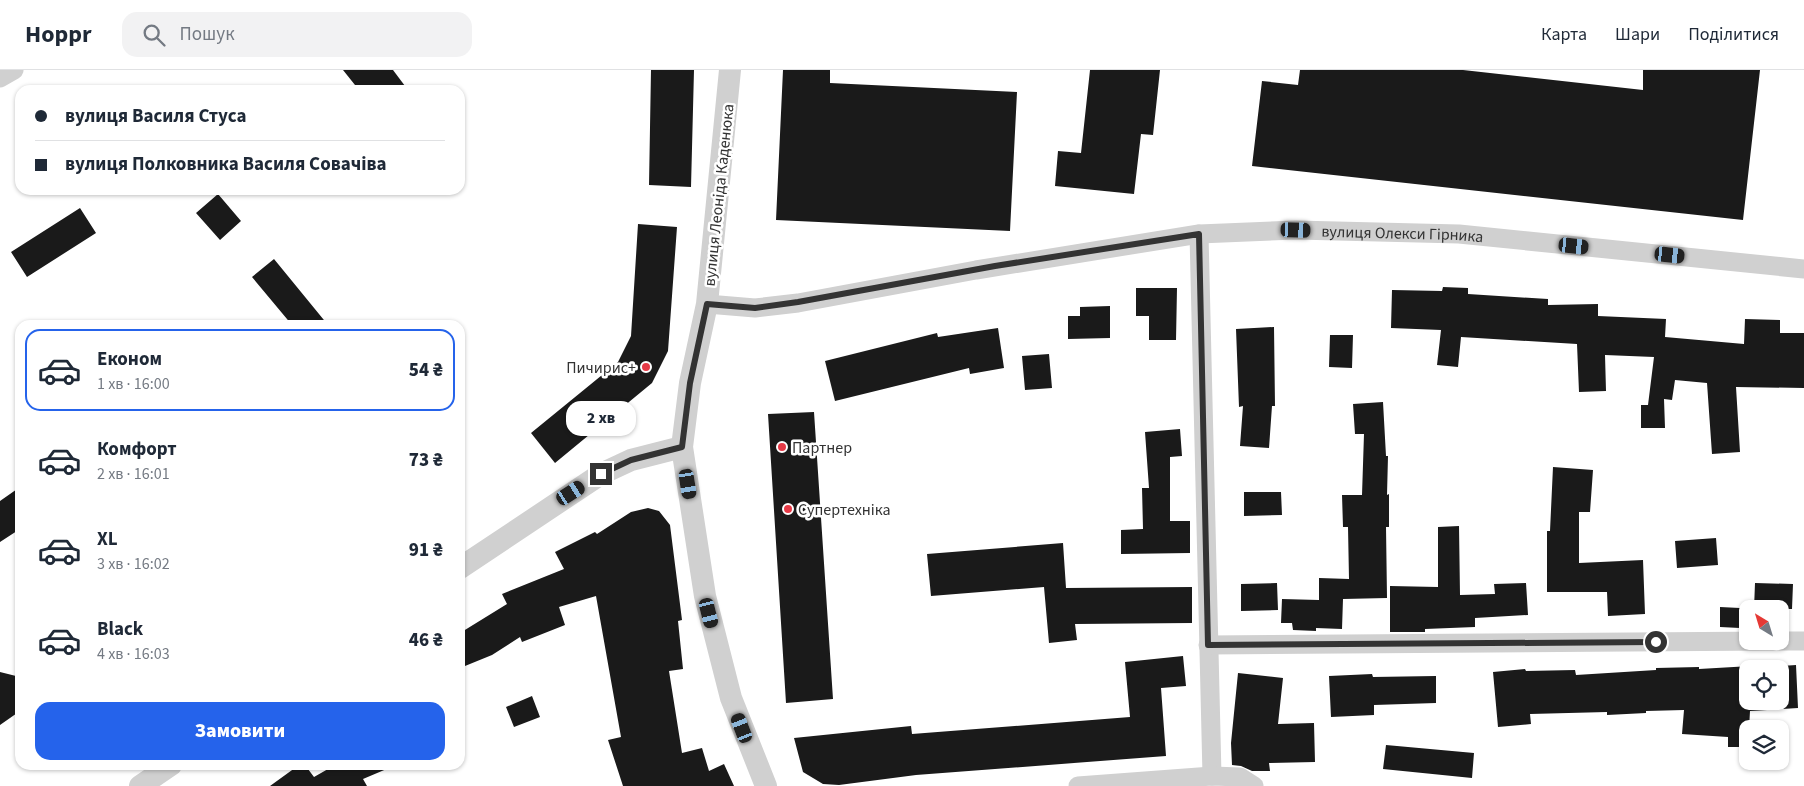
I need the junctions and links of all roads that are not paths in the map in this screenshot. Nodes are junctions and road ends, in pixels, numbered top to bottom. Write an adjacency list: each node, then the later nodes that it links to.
1 (14, 70): 3 (street)
2 (730, 70): 6 (street, вулиця Леоніда Каденюка)
3 (0, 78)
4 (1199, 234): 5 (street, вулиця Олекси Гірника); 6 (street, вулиця Олекси Гірника); 12 (street)
5 (1804, 269)
6 (707, 304): 7 (street, вулиця Леоніда Каденюка)
7 (682, 447): 8 (street); 16 (street, вулиця Леоніда Каденюка)
8 (465, 565)
9 (1739, 641): 12 (street)
10 (1789, 641): 11 (street)
11 (1804, 641)
12 (1208, 645): 14 (street)
13 (163, 770): 15 (street)
14 (1212, 776): 17 (street); 18 (street)
15 (140, 786)
16 (766, 786)
17 (1078, 786)
18 (1254, 786)

